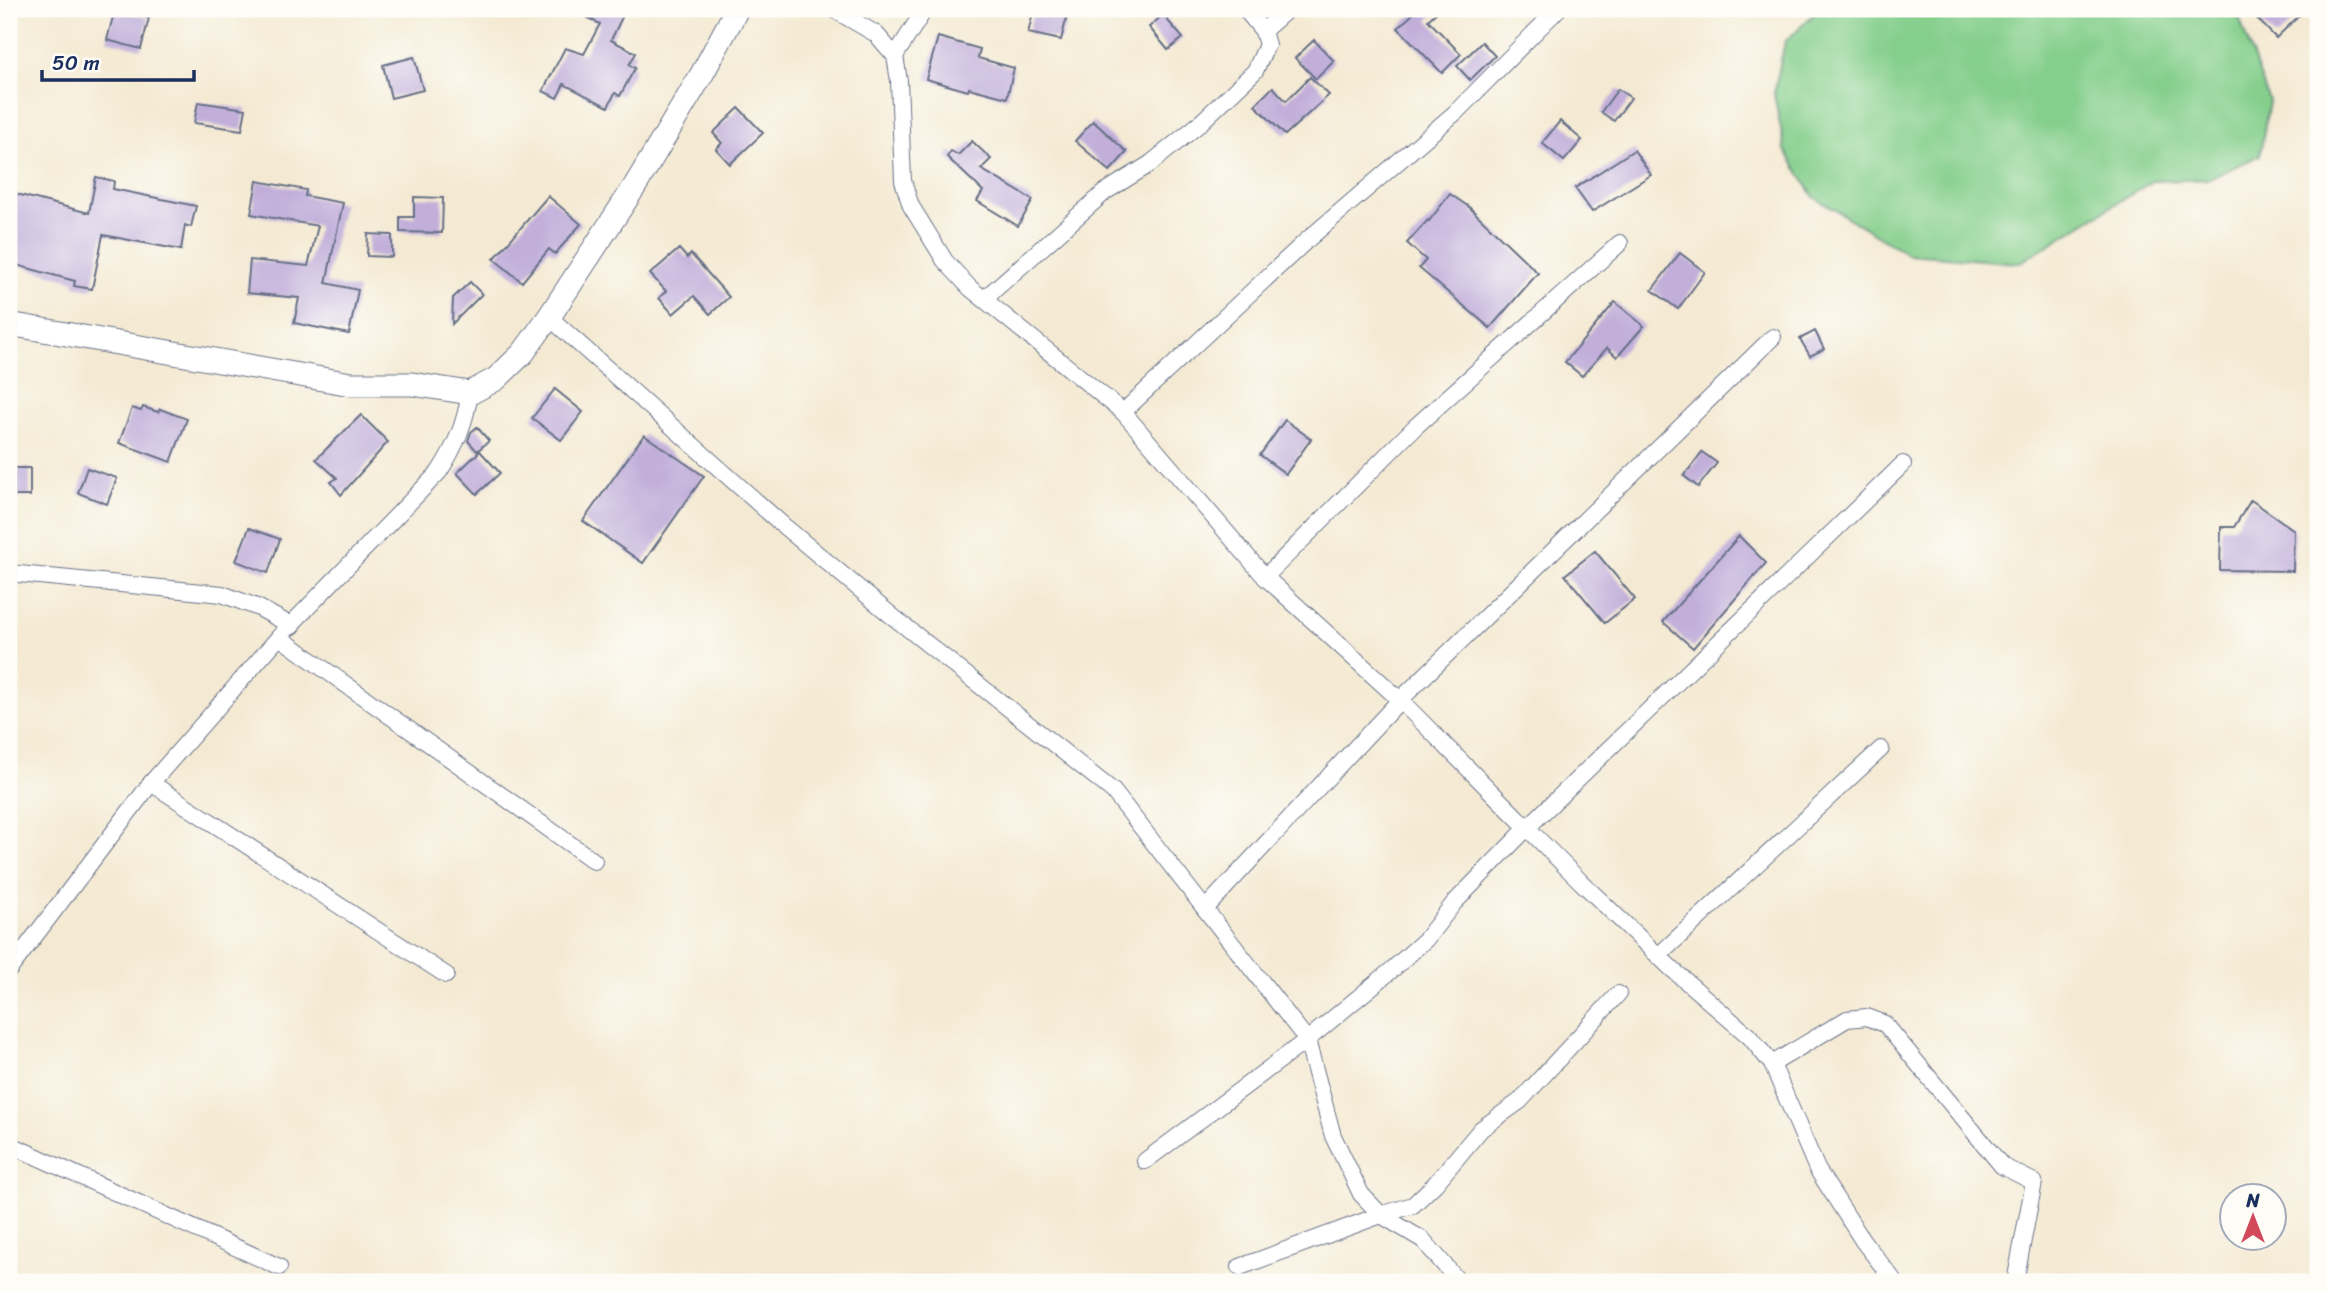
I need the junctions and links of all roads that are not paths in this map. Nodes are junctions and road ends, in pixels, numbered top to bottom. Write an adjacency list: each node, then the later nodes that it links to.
1 (737, 9): 11 (main road)
2 (834, 9): 8 (street)
3 (925, 9): 8 (street)
4 (1245, 9): 7 (street)
5 (1288, 9): 7 (street)
6 (1558, 9): 15 (street)
7 (1263, 31): 10 (street)
8 (895, 56): 10 (street)
9 (1619, 243): 18 (street)
10 (984, 299): 15 (street)
11 (549, 317): 14 (main road); 25 (street)
12 (9, 324): 14 (main road)
13 (1773, 337): 20 (street)
14 (470, 393): 19 (street)
15 (1123, 412): 18 (street)
16 (1903, 464): 23 (street)
17 (9, 573): 19 (street)
18 (1265, 577): 20 (street)
19 (286, 631): 22 (street); 24 (street)
20 (1400, 700): 23 (street); 25 (street)
21 (1881, 749): 26 (street)
22 (150, 783): 27 (street); 28 (street)
23 (1527, 828): 26 (street); 30 (street)
24 (594, 861)
25 (1205, 909): 30 (street)
26 (1658, 956): 31 (street)
27 (9, 971)
28 (446, 975)
29 (1618, 994): 34 (street)
30 (1307, 1040): 33 (street); 34 (street)
31 (1772, 1064): 38 (street); 39 (street)
32 (9, 1144): 35 (street)
33 (1145, 1161)
34 (1381, 1215): 36 (street); 37 (street)
35 (279, 1267)
36 (1240, 1267)
37 (1459, 1282)
38 (1895, 1282)
39 (2015, 1282)

